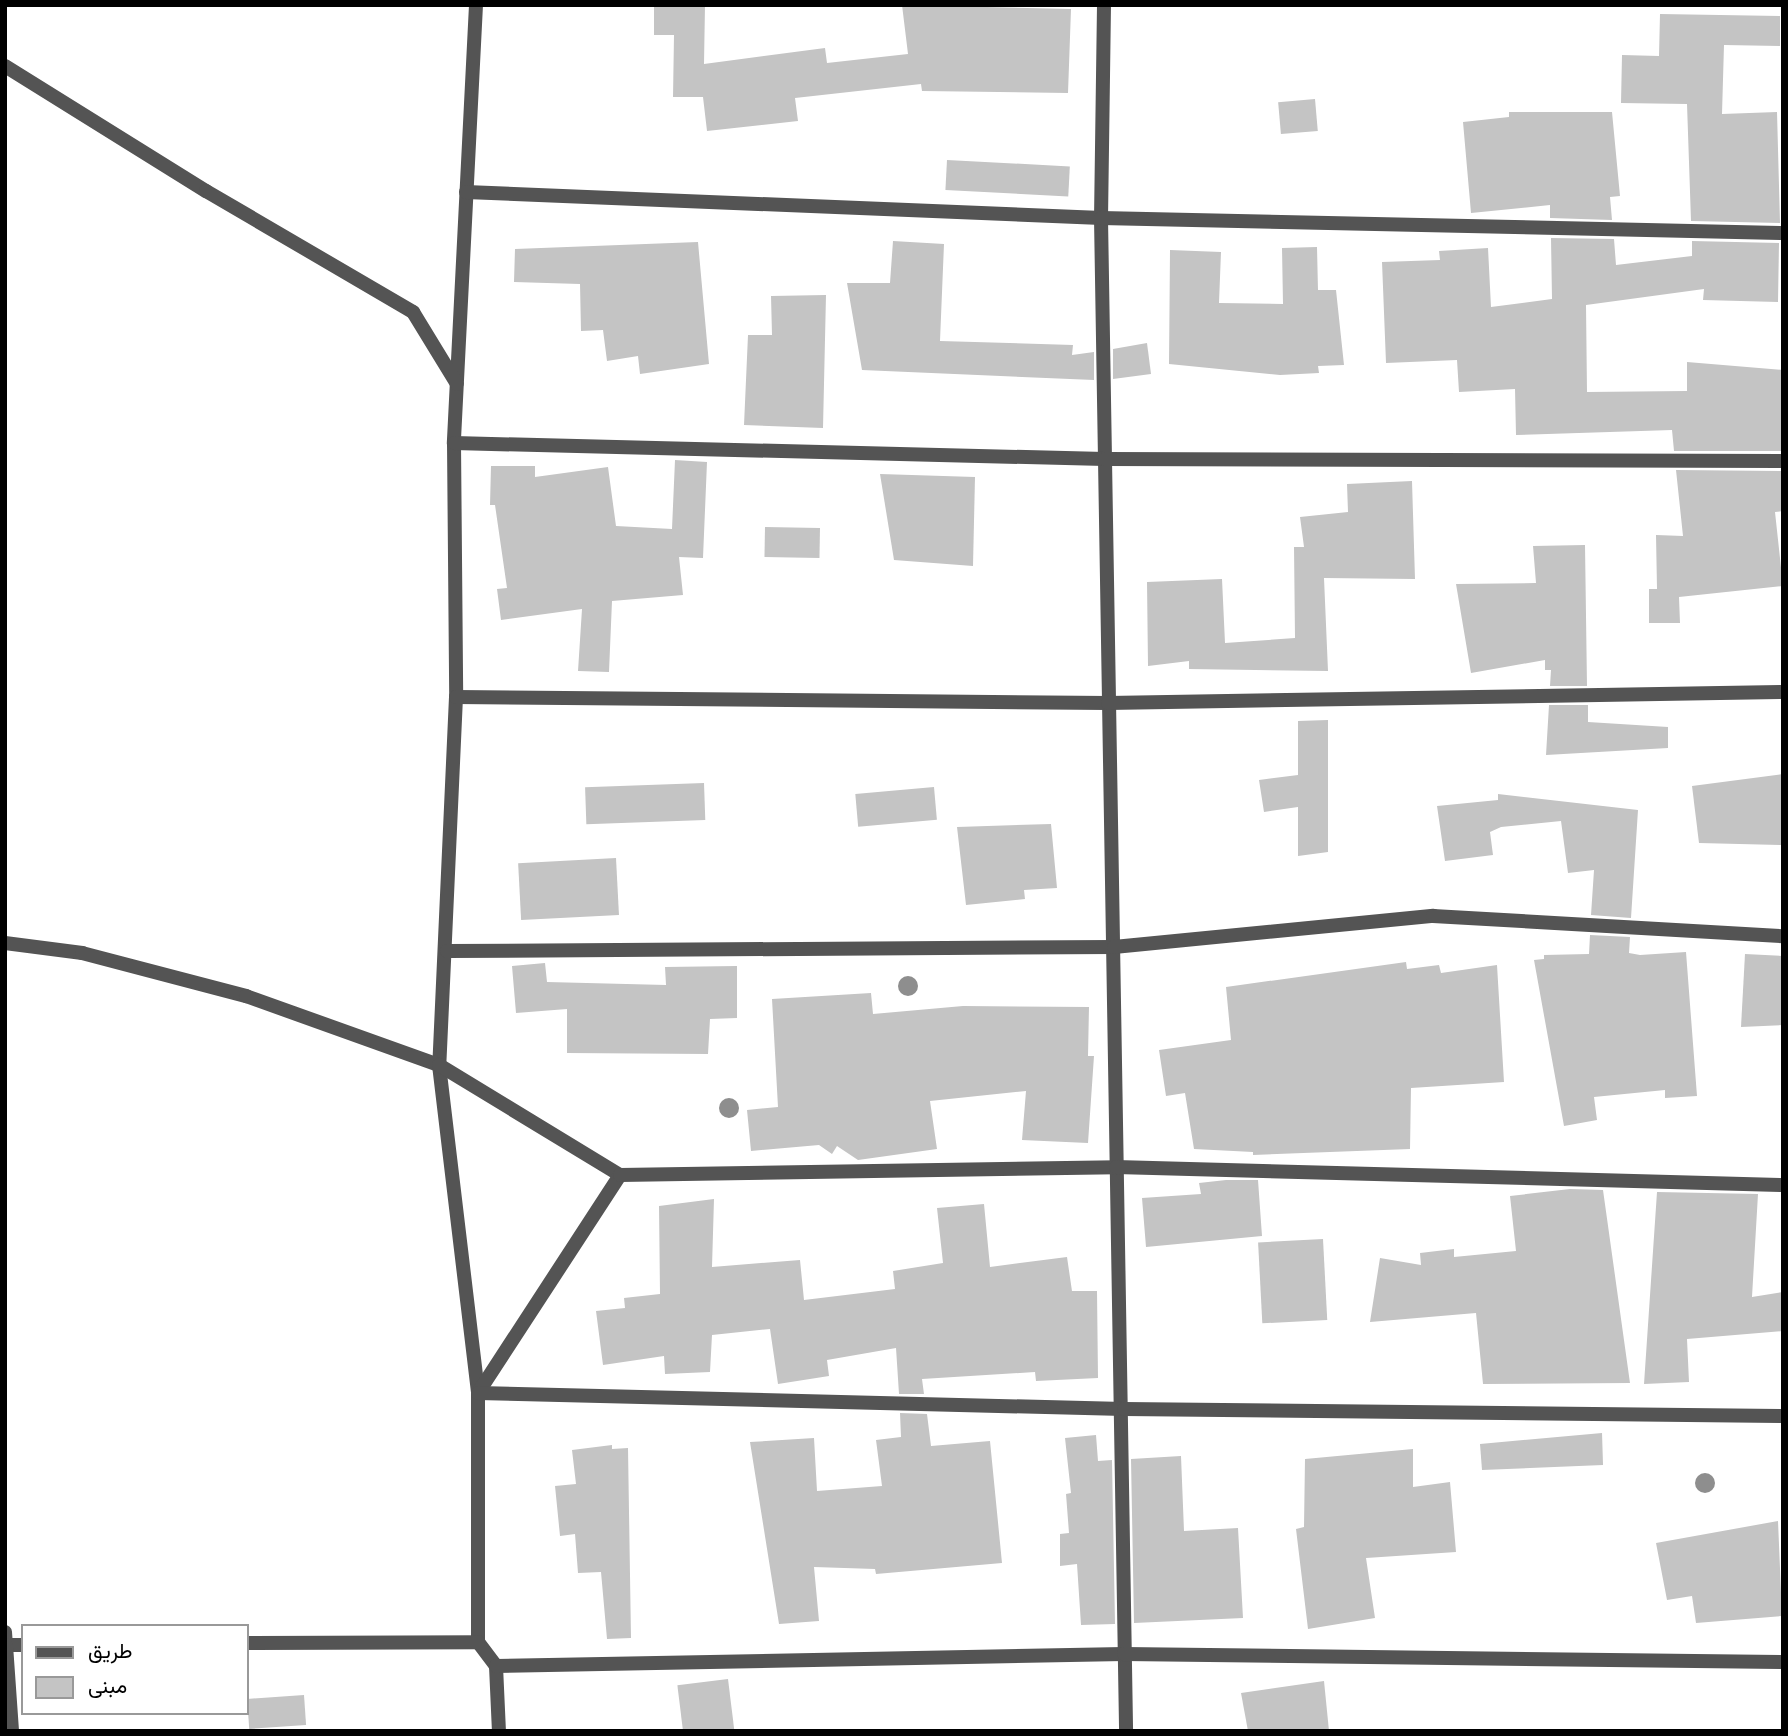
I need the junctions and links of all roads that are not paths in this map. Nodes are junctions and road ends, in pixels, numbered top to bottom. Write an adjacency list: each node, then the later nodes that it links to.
1 (476, 5): 4 (street)
2 (1104, 5): 5 (street)
3 (5, 66): 7 (street)
4 (466, 192): 5 (street); 7 (street)
5 (1101, 218): 6 (street); 9 (street)
6 (1783, 233)
7 (457, 384): 8 (street)
8 (454, 443): 9 (street); 12 (street)
9 (1105, 459): 10 (street); 13 (street)
10 (1783, 461)
11 (1783, 692): 13 (street)
12 (456, 697): 13 (street); 17 (street)
13 (1108, 703): 16 (street)
14 (1783, 936): 16 (street)
15 (5, 943): 18 (street)
16 (1114, 947): 17 (street); 19 (street)
17 (447, 951): 18 (street)
18 (439, 1065): 20 (street); 22 (street)
19 (1116, 1167): 20 (street); 21 (street); 23 (street)
20 (620, 1175): 22 (street)
21 (1783, 1185)
22 (478, 1393): 23 (street); 26 (street)
23 (1124, 1409): 24 (street); 29 (street)
24 (1783, 1416)
25 (5, 1632): 28 (street)
26 (478, 1642): 27 (street); 31 (street)
27 (248, 1643)
28 (6, 1645): 32 (street)
29 (1124, 1654): 30 (street); 31 (street); 34 (street)
30 (1783, 1662)
31 (496, 1665): 33 (street)
32 (12, 1731)
33 (499, 1731)
34 (1126, 1731)

